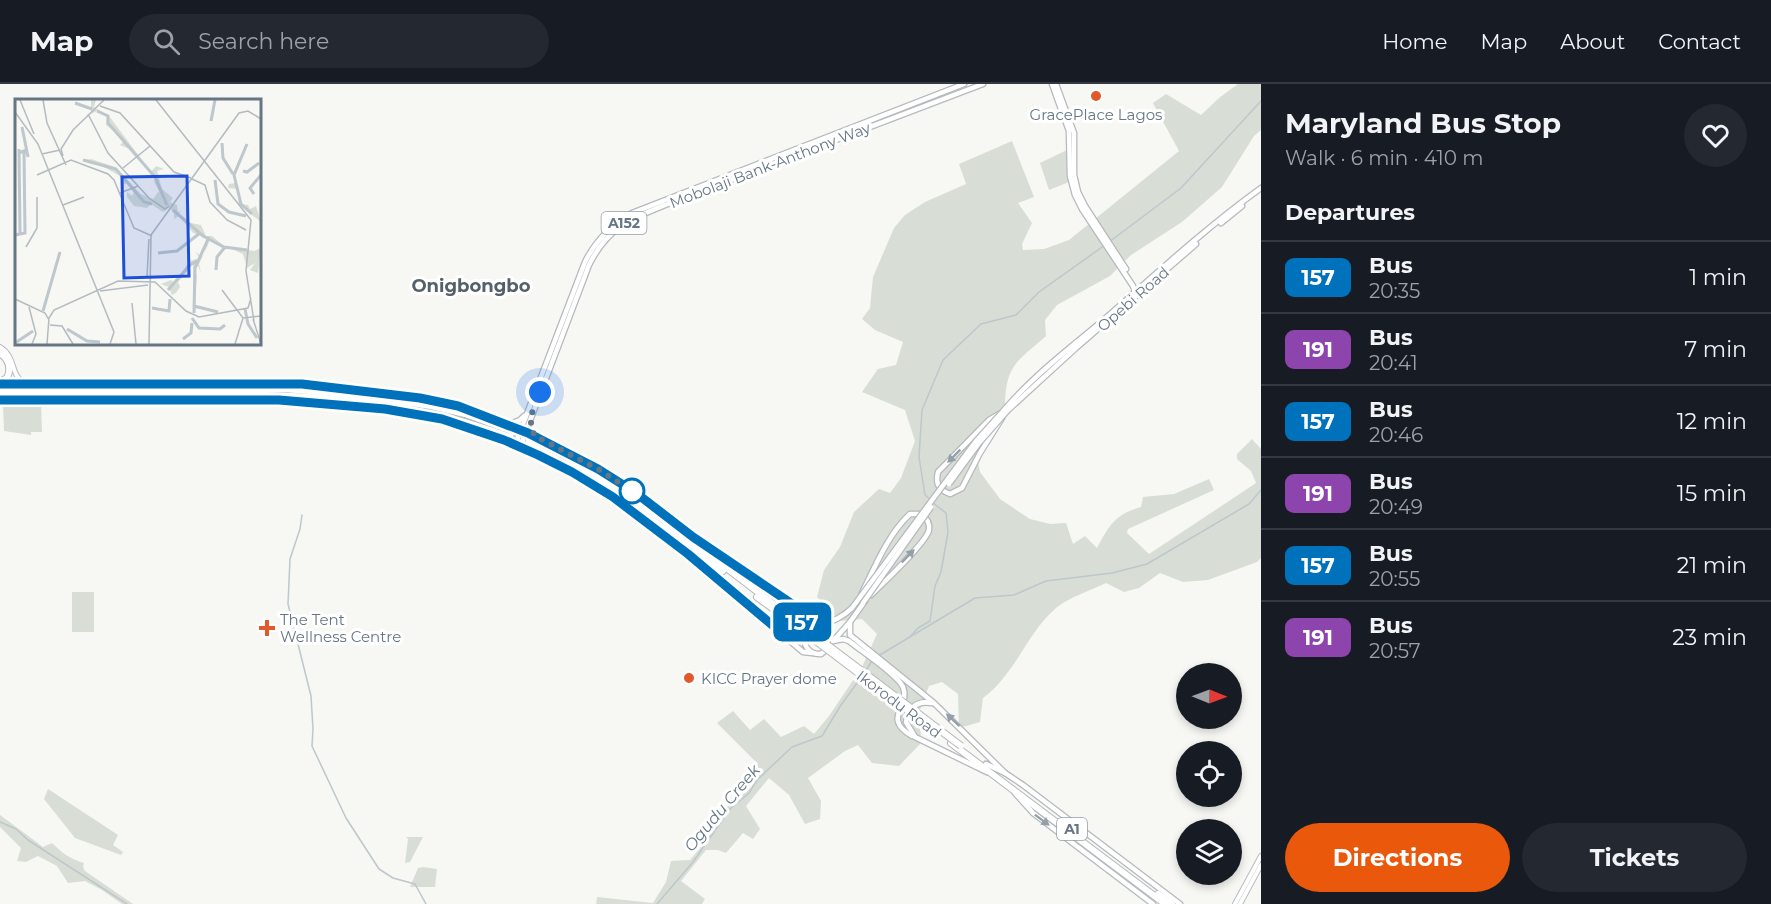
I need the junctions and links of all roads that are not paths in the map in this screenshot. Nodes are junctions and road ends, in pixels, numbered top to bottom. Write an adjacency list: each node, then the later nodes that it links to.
1 (964, 84): 6 (main road, Mobolaji Bank-Anthony Way / A152)
2 (983, 84): 4 (main road, Mobolaji Bank-Anthony Way / A152)
3 (1054, 84): 8 (main road)
4 (976, 85): 6 (main road, Mobolaji Bank-Anthony Way / A152)
5 (1261, 190): 7 (main road, Opebi Road)
6 (669, 201): 26 (main road, Mobolaji Bank-Anthony Way / A152)
7 (1181, 254): 9 (main road, Opebi Road); 25 (main road, Opebi Road)
8 (1131, 280): 9 (main road); 10 (main road)
9 (1144, 284): 10 (main road, Opebi Road)
10 (1135, 292): 25 (main road, Opebi Road)
11 (0, 347): 16 (main road)
12 (0, 353): 13 (highway)
13 (0, 383): 16 (main road, Ikorodu Road)
14 (69, 383): 15 (main road, Ikorodu Road); 16 (main road, Ikorodu Road); 17 (highway)
15 (214, 383): 18 (highway); 28 (main road, Ikorodu Road)
16 (24, 384)
17 (98, 389): 18 (highway, Ikorodu Road); 19 (highway, Ikorodu Road)
18 (188, 389): 28 (highway, Ikorodu Road)
19 (0, 391)
20 (218, 394): 21 (highway, Ikorodu Road); 23 (highway); 28 (highway, Ikorodu Road)
21 (16, 396): 22 (highway, Ikorodu Road); 24 (highway)
22 (0, 398): 24 (main road, Ikorodu Road)
23 (199, 399): 24 (main road, Ikorodu Road); 28 (main road, Ikorodu Road)
24 (49, 400)
25 (1004, 412): 25 (main road, one-way to 25, bridge); 34 (main road, bridge); 40 (main road, bridge)
26 (528, 416): 27 (main road, Mobolaji Bank-Anthony Way / A152); 28 (main road); 29 (main road)
27 (523, 431): 28 (main road, Ikorodu Road); 29 (main road, Ikorodu Road); 30 (main road, Mobolaji Bank-Anthony Way / A152)
28 (509, 433): 30 (main road, Ikorodu Road)
29 (531, 443): 30 (main road, Ikorodu Road); 31 (highway, Ikorodu Road / A1); 32 (main road, Ikorodu Road); 33 (highway, Ikorodu Road / A1); 35 (main road, Ikorodu Road)
30 (517, 446)
31 (635, 499): 32 (highway); 39 (highway, Ikorodu Road / A1)
32 (651, 504): 36 (main road, Ikorodu Road)
33 (638, 509): 35 (highway); 38 (highway, Ikorodu Road / A1)
34 (925, 517): 40 (main road, bridge); 41 (main road, bridge); 41 (main road, one-way to 34, bridge)
35 (645, 519): 37 (main road, Ikorodu Road)
36 (693, 537): 39 (highway); 42 (main road, Ikorodu Road)
37 (676, 544): 38 (highway); 47 (main road, Ikorodu Road)
38 (696, 553): 44 (highway, Ikorodu Road / A1)
39 (707, 554): 44 (highway, Ikorodu Road / A1)
40 (859, 598): 43 (main road, bridge)
41 (863, 603): 43 (main road)
42 (798, 608): 45 (main road, Ikorodu Road); 47 (main road)
43 (854, 610): 45 (main road); 46 (main road)
44 (783, 614): 52 (highway, Ikorodu Road / A1, bridge)
45 (830, 622): 49 (main road)
46 (849, 624): 48 (main road); 50 (main road)
47 (782, 632): 49 (main road, Ikorodu Road)
48 (833, 641): 49 (main road); 51 (main road)
49 (814, 653)
50 (934, 703): 51 (main road); 54 (main road, one-way to 50)
51 (915, 737): 55 (main road)
52 (960, 747): 53 (highway, Ikorodu Road / A1); 55 (highway, Ikorodu Road / A1)
53 (986, 764): 54 (main road, Ikorodu Road); 60 (highway, Ikorodu Road / A1)
54 (1005, 773): 61 (main road, Ikorodu Road)
55 (1000, 779): 58 (main road, Ikorodu Road, one-way to 58); 59 (highway, Ikorodu Road / A1)
56 (1261, 856): 62 (main road)
57 (1261, 865): 62 (main road)
58 (1153, 904)
59 (1165, 904)
60 (1172, 904)
61 (1180, 904)
62 (1238, 904)

